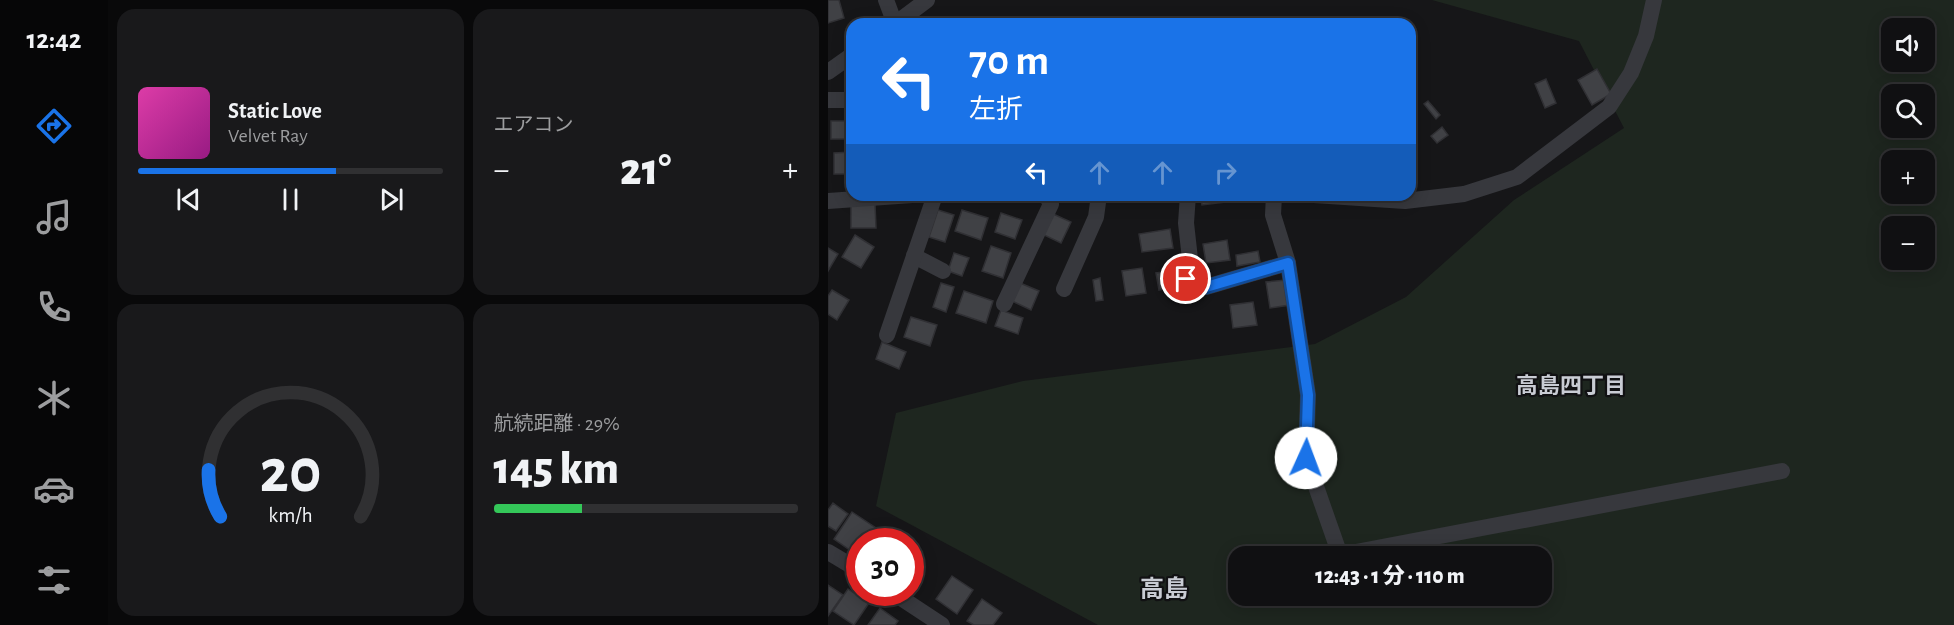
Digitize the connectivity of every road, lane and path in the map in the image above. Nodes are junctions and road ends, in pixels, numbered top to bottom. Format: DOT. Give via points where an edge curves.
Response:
graph roads {
  1 [pos="886,0"];
  2 [pos="927,0"];
  3 [pos="1654,0"];
  4 [pos="893,18"];
  5 [pos="903,18"];
  6 [pos="846,59"];
  7 [pos="828,72"];
  8 [pos="828,100"];
  9 [pos="846,100"];
  10 [pos="846,200"];
  11 [pos="1416,200"];
  12 [pos="828,201"];
  13 [pos="933,201"];
  14 [pos="1049,201"];
  15 [pos="1098,201"];
  16 [pos="1188,201"];
  17 [pos="1274,201"];
  18 [pos="914,256"];
  19 [pos="1288,263"];
  20 [pos="943,271"];
  21 [pos="1064,289"];
  22 [pos="1004,304"];
  23 [pos="887,335"];
  24 [pos="1782,471"];
  25 [pos="828,552"];
  26 [pos="846,563"];
  27 [pos="913,606"];
  28 [pos="942,625"];
  1 -- 4 [label="street"];
  2 -- 5 [label="street"];
  3 -- 11 [label="street" via="1646,36 1631,73 1609,107 1517,177 1464,194"];
  6 -- 7 [label="street"];
  8 -- 9 [label="street"];
  10 -- 12 [label="street"];
  13 -- 18 [label="street"];
  14 -- 22 [label="street"];
  15 -- 21 [label="street" via="1096,217"];
  16 -- 19 [label="street" via="1190,259 1186,279 1206,287"];
  17 -- 19 [label="street" via="1273,214"];
  18 -- 20 [label="street"];
  18 -- 23 [label="street"];
  19 -- 24 [label="street" via="1308,395 1306,458 1340,555"];
  25 -- 26 [label="street"];
  27 -- 28 [label="street"];
}
